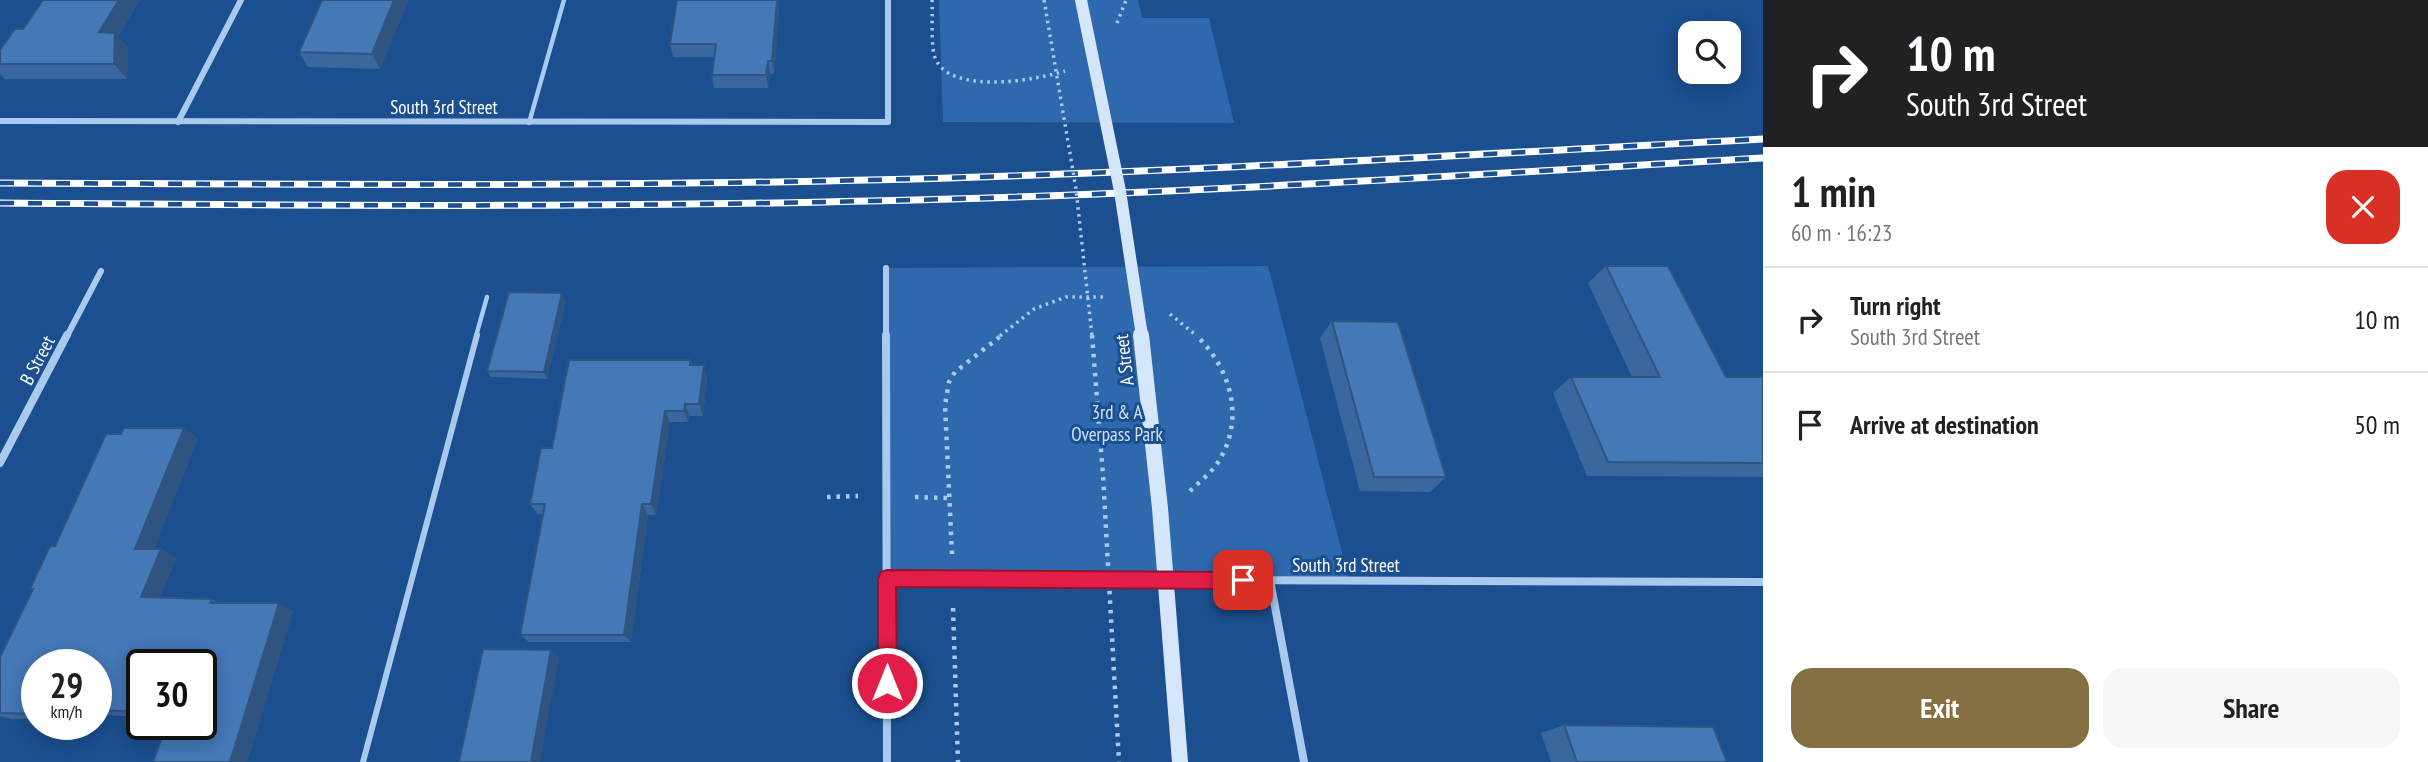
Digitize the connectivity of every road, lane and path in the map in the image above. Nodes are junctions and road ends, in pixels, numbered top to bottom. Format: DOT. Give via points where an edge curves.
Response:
graph roads {
  1 [pos="241,0"];
  2 [pos="564,0"];
  3 [pos="888,0"];
  4 [pos="932,0"];
  5 [pos="1044,0"];
  6 [pos="1081,0"];
  7 [pos="1126,0"];
  8 [pos="1114,30"];
  9 [pos="1071,67"];
  10 [pos="0,121"];
  11 [pos="178,122"];
  12 [pos="529,123"];
  13 [pos="886,268"];
  14 [pos="101,271"];
  15 [pos="487,297"];
  16 [pos="1115,298"];
  17 [pos="1159,309"];
  18 [pos="0,463"];
  19 [pos="1186,495"];
  20 [pos="887,579"];
  21 [pos="952,579"];
  22 [pos="1270,580"];
  23 [pos="1763,582"];
  24 [pos="363,762"];
  25 [pos="887,762"];
  26 [pos="958,762"];
  27 [pos="1119,762"];
  28 [pos="1180,762"];
  29 [pos="1304,762"];
  1 -- 11 [label="street"];
  2 -- 12 [label="lane"];
  3 -- 12 [label="street, South 3rd Street" via="888,122"];
  4 -- 9 [label="path" via="935,59 949,74 977,81 1012,80 1048,76"];
  5 -- 27 [label="path, bridge" via="1090,318"];
  6 -- 28 [label="main road, A Street, bridge" via="1132,268 1157,471"];
  7 -- 8 [label="path"];
  10 -- 11 [label="street, South 3rd Street"];
  11 -- 12 [label="street, South 3rd Street"];
  13 -- 20 [label="street"];
  14 -- 18 [label="street, B Street"];
  15 -- 24 [label="lane"];
  16 -- 21 [label="path" via="1085,296 1048,302 964,363 949,382 945,405"];
  17 -- 19 [label="path" via="1201,338 1224,372 1234,405 1227,447 1208,475"];
  20 -- 21 [label="street, South 3rd Street"];
  20 -- 25 [label="street"];
  21 -- 22 [label="street, South 3rd Street"];
  21 -- 26 [label="path"];
  22 -- 23 [label="street, South 3rd Street"];
  22 -- 29 [label="street"];
}
